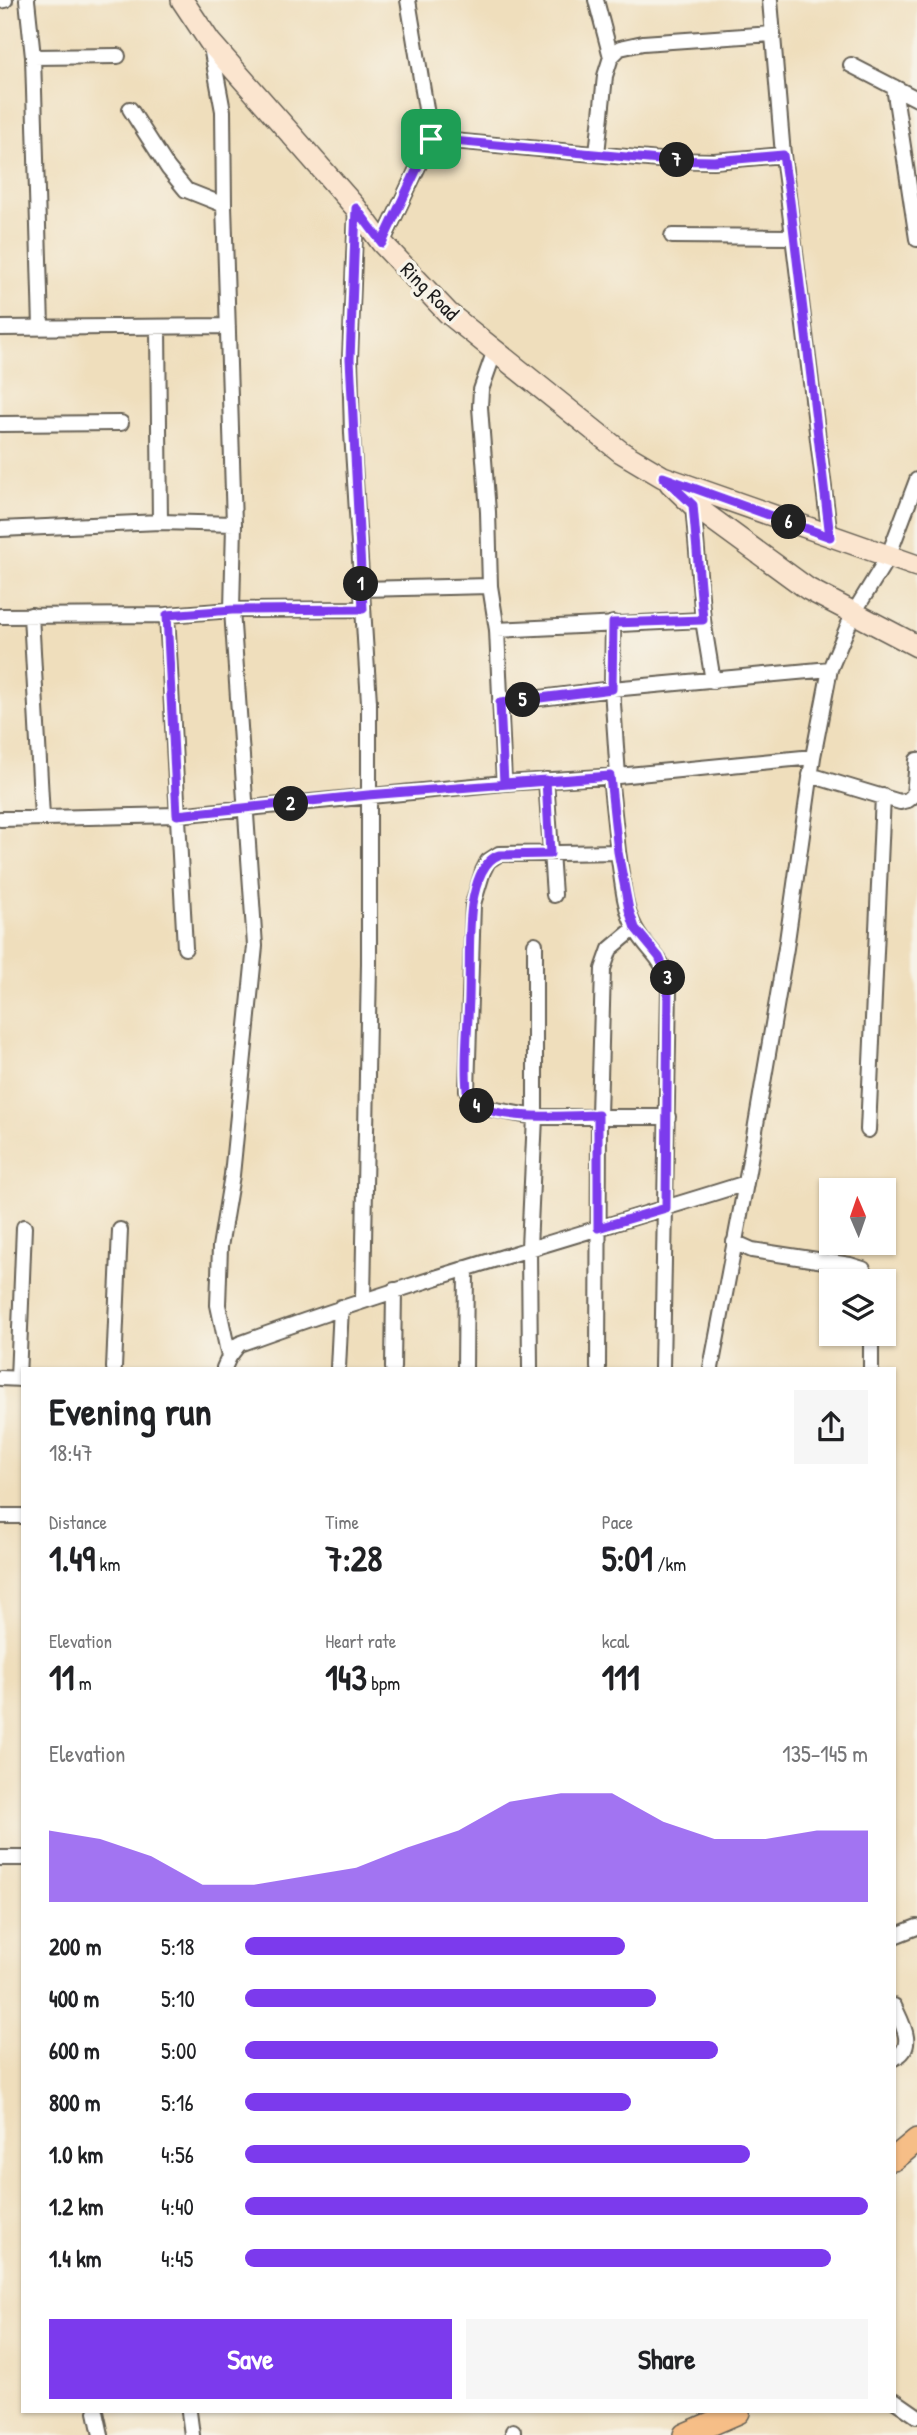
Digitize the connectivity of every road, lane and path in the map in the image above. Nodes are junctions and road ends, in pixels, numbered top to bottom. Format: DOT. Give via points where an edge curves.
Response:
graph roads {
  1 [pos="5,0"];
  2 [pos="27,0"];
  3 [pos="182,0"];
  4 [pos="408,0"];
  5 [pos="596,0"];
  6 [pos="769,0"];
  7 [pos="0,1"];
  8 [pos="773,34"];
  9 [pos="210,42"];
  10 [pos="118,56"];
  11 [pos="33,57"];
  12 [pos="611,57"];
  13 [pos="851,65"];
  14 [pos="894,87"];
  15 [pos="917,99"];
  16 [pos="130,109"];
  17 [pos="431,139"];
  18 [pos="597,154"];
  19 [pos="783,155"];
  20 [pos="223,205"];
  21 [pos="356,208"];
  22 [pos="672,236"];
  23 [pos="793,237"];
  24 [pos="917,239"];
  25 [pos="382,243"];
  26 [pos="228,326"];
  27 [pos="41,327"];
  28 [pos="0,328"];
  29 [pos="158,328"];
  30 [pos="495,350"];
  31 [pos="121,423"];
  32 [pos="0,424"];
  33 [pos="663,477"];
  34 [pos="917,480"];
  35 [pos="693,505"];
  36 [pos="160,522"];
  37 [pos="234,524"];
  38 [pos="0,529"];
  39 [pos="830,537"];
  40 [pos="888,557"];
  41 [pos="917,566"];
  42 [pos="490,586"];
  43 [pos="361,589"];
  44 [pos="363,609"];
  45 [pos="232,610"];
  46 [pos="853,614"];
  47 [pos="31,615"];
  48 [pos="167,615"];
  49 [pos="0,616"];
  50 [pos="703,620"];
  51 [pos="613,623"];
  52 [pos="497,630"];
  53 [pos="917,646"];
  54 [pos="830,669"];
  55 [pos="713,681"];
  56 [pos="612,689"];
  57 [pos="500,703"];
  58 [pos="813,757"];
  59 [pos="917,760"];
  60 [pos="810,775"];
  61 [pos="614,776"];
  62 [pos="546,780"];
  63 [pos="504,783"];
  64 [pos="368,795"];
  65 [pos="883,796"];
  66 [pos="247,809"];
  67 [pos="177,815"];
  68 [pos="42,817"];
  69 [pos="0,819"];
  70 [pos="618,852"];
  71 [pos="550,854"];
  72 [pos="554,895"];
  73 [pos="635,928"];
  74 [pos="535,944"];
  75 [pos="185,948"];
  76 [pos="598,1115"];
  77 [pos="536,1116"];
  78 [pos="668,1117"];
  79 [pos="868,1130"];
  80 [pos="746,1183"];
  81 [pos="666,1208"];
  82 [pos="24,1227"];
  83 [pos="598,1228"];
  84 [pos="120,1230"];
  85 [pos="734,1242"];
  86 [pos="528,1247"];
  87 [pos="466,1268"];
  88 [pos="863,1269"];
  89 [pos="394,1290"];
  90 [pos="363,1299"];
  91 [pos="341,1307"];
  92 [pos="871,1346"];
  93 [pos="227,1363"];
  94 [pos="114,1367"];
  95 [pos="338,1367"];
  96 [pos="393,1367"];
  97 [pos="465,1367"];
  98 [pos="530,1367"];
  99 [pos="598,1367"];
  100 [pos="662,1367"];
  101 [pos="711,1367"];
  102 [pos="871,1367"];
  103 [pos="0,1378"];
  104 [pos="20,1379"];
  105 [pos="0,1516"];
  106 [pos="21,1516"];
  107 [pos="0,1858"];
  108 [pos="21,1858"];
  109 [pos="917,1927"];
  110 [pos="896,1935"];
  111 [pos="896,2008"];
  112 [pos="910,2021"];
  113 [pos="896,2057"];
  114 [pos="917,2140"];
  115 [pos="896,2157"];
  116 [pos="896,2401"];
  117 [pos="96,2413"];
  118 [pos="189,2413"];
  119 [pos="735,2413"];
  120 [pos="917,2416"];
  121 [pos="101,2435"];
  122 [pos="192,2435"];
  123 [pos="685,2435"];
  1 -- 7 [label="street"];
  2 -- 11 [label="street"];
  3 -- 9 [label="main road, Ring Road"];
  4 -- 17 [label="street"];
  5 -- 12 [label="street"];
  6 -- 8 [label="street"];
  8 -- 12 [label="street" via="643,43 620,48"];
  8 -- 19 [label="street"];
  9 -- 20 [label="street" via="221,93"];
  9 -- 21 [label="main road, Ring Road"];
  10 -- 11 [label="street"];
  11 -- 27 [label="street"];
  12 -- 18 [label="street"];
  13 -- 14 [label="street"];
  14 -- 15 [label="street"];
  14 -- 24 [label="street"];
  16 -- 20 [label="street" via="186,190"];
  17 -- 18 [label="street"];
  17 -- 25 [label="street"];
  18 -- 19 [label="street" via="714,161"];
  19 -- 23 [label="street"];
  20 -- 26 [label="street"];
  21 -- 25 [label="main road, Ring Road"];
  21 -- 43 [label="street" via="350,359"];
  22 -- 23 [label="street"];
  23 -- 39 [label="street"];
  25 -- 30 [label="main road, Ring Road" via="448,313"];
  26 -- 29 [label="street"];
  26 -- 37 [label="street"];
  27 -- 28 [label="street"];
  27 -- 29 [label="street"];
  29 -- 36 [label="street"];
  30 -- 33 [label="main road, Ring Road" via="621,452"];
  30 -- 42 [label="street" via="480,407"];
  31 -- 32 [label="street"];
  33 -- 35 [label="main road, Ring Road"];
  33 -- 39 [label="main road, Ring Road"];
  34 -- 40 [label="street"];
  35 -- 46 [label="main road, Ring Road" via="808,589"];
  35 -- 50 [label="street"];
  36 -- 37 [label="street"];
  36 -- 38 [label="street"];
  37 -- 45 [label="street"];
  39 -- 40 [label="main road, Ring Road"];
  40 -- 41 [label="main road, Ring Road"];
  40 -- 46 [label="street"];
  42 -- 43 [label="street"];
  42 -- 52 [label="street"];
  43 -- 44 [label="street"];
  44 -- 45 [label="street"];
  44 -- 64 [label="street"];
  45 -- 48 [label="street"];
  45 -- 66 [label="street"];
  46 -- 53 [label="main road, Ring Road"];
  46 -- 54 [label="street"];
  47 -- 48 [label="street"];
  47 -- 49 [label="street"];
  47 -- 68 [label="street"];
  48 -- 67 [label="street"];
  50 -- 51 [label="street"];
  50 -- 55 [label="street"];
  51 -- 52 [label="street"];
  51 -- 56 [label="street"];
  52 -- 57 [label="street"];
  54 -- 55 [label="street"];
  54 -- 58 [label="street"];
  55 -- 56 [label="street"];
  56 -- 57 [label="street"];
  56 -- 61 [label="street"];
  57 -- 63 [label="street"];
  58 -- 60 [label="street"];
  58 -- 61 [label="street"];
  59 -- 65 [label="street" via="914,795 900,802"];
  60 -- 65 [label="street"];
  60 -- 80 [label="street"];
  61 -- 62 [label="street"];
  61 -- 70 [label="street"];
  62 -- 63 [label="street"];
  62 -- 71 [label="street"];
  63 -- 64 [label="street"];
  64 -- 66 [label="street"];
  64 -- 90 [label="street"];
  65 -- 79 [label="street"];
  66 -- 67 [label="street"];
  66 -- 93 [label="street" via="255,946 232,1175 220,1247 218,1305"];
  67 -- 68 [label="street"];
  67 -- 75 [label="street"];
  68 -- 69 [label="street"];
  70 -- 71 [label="street"];
  70 -- 73 [label="street"];
  71 -- 72 [label="street"];
  71 -- 77 [label="street" via="493,857 472,904 466,1080 470,1097 488,1110"];
  73 -- 76 [label="street" via="610,949 603,969"];
  73 -- 78 [label="street" via="659,957 668,977"];
  74 -- 77 [label="street"];
  76 -- 77 [label="street"];
  76 -- 78 [label="street"];
  76 -- 83 [label="street"];
  77 -- 86 [label="street"];
  78 -- 81 [label="street"];
  80 -- 81 [label="street"];
  80 -- 85 [label="street"];
  81 -- 83 [label="street"];
  81 -- 100 [label="street"];
  82 -- 104 [label="street"];
  83 -- 86 [label="street"];
  83 -- 99 [label="street"];
  84 -- 94 [label="street"];
  85 -- 88 [label="street" via="752,1250"];
  85 -- 101 [label="street"];
  86 -- 87 [label="street"];
  86 -- 98 [label="street"];
  87 -- 89 [label="street"];
  87 -- 97 [label="street"];
  89 -- 90 [label="street"];
  89 -- 96 [label="street"];
  90 -- 91 [label="street"];
  91 -- 93 [label="street" via="239,1344"];
  91 -- 95 [label="street"];
  92 -- 102 [label="street"];
  103 -- 104 [label="street"];
  105 -- 106 [label="street"];
  107 -- 108 [label="street"];
  109 -- 110 [label="street"];
  111 -- 112 [label="street"];
  112 -- 113 [label="street" via="907,2046"];
  114 -- 115 [label="main road"];
  116 -- 120 [label="street"];
  117 -- 121 [label="street"];
  118 -- 122 [label="street"];
  119 -- 123 [label="main road"];
}
